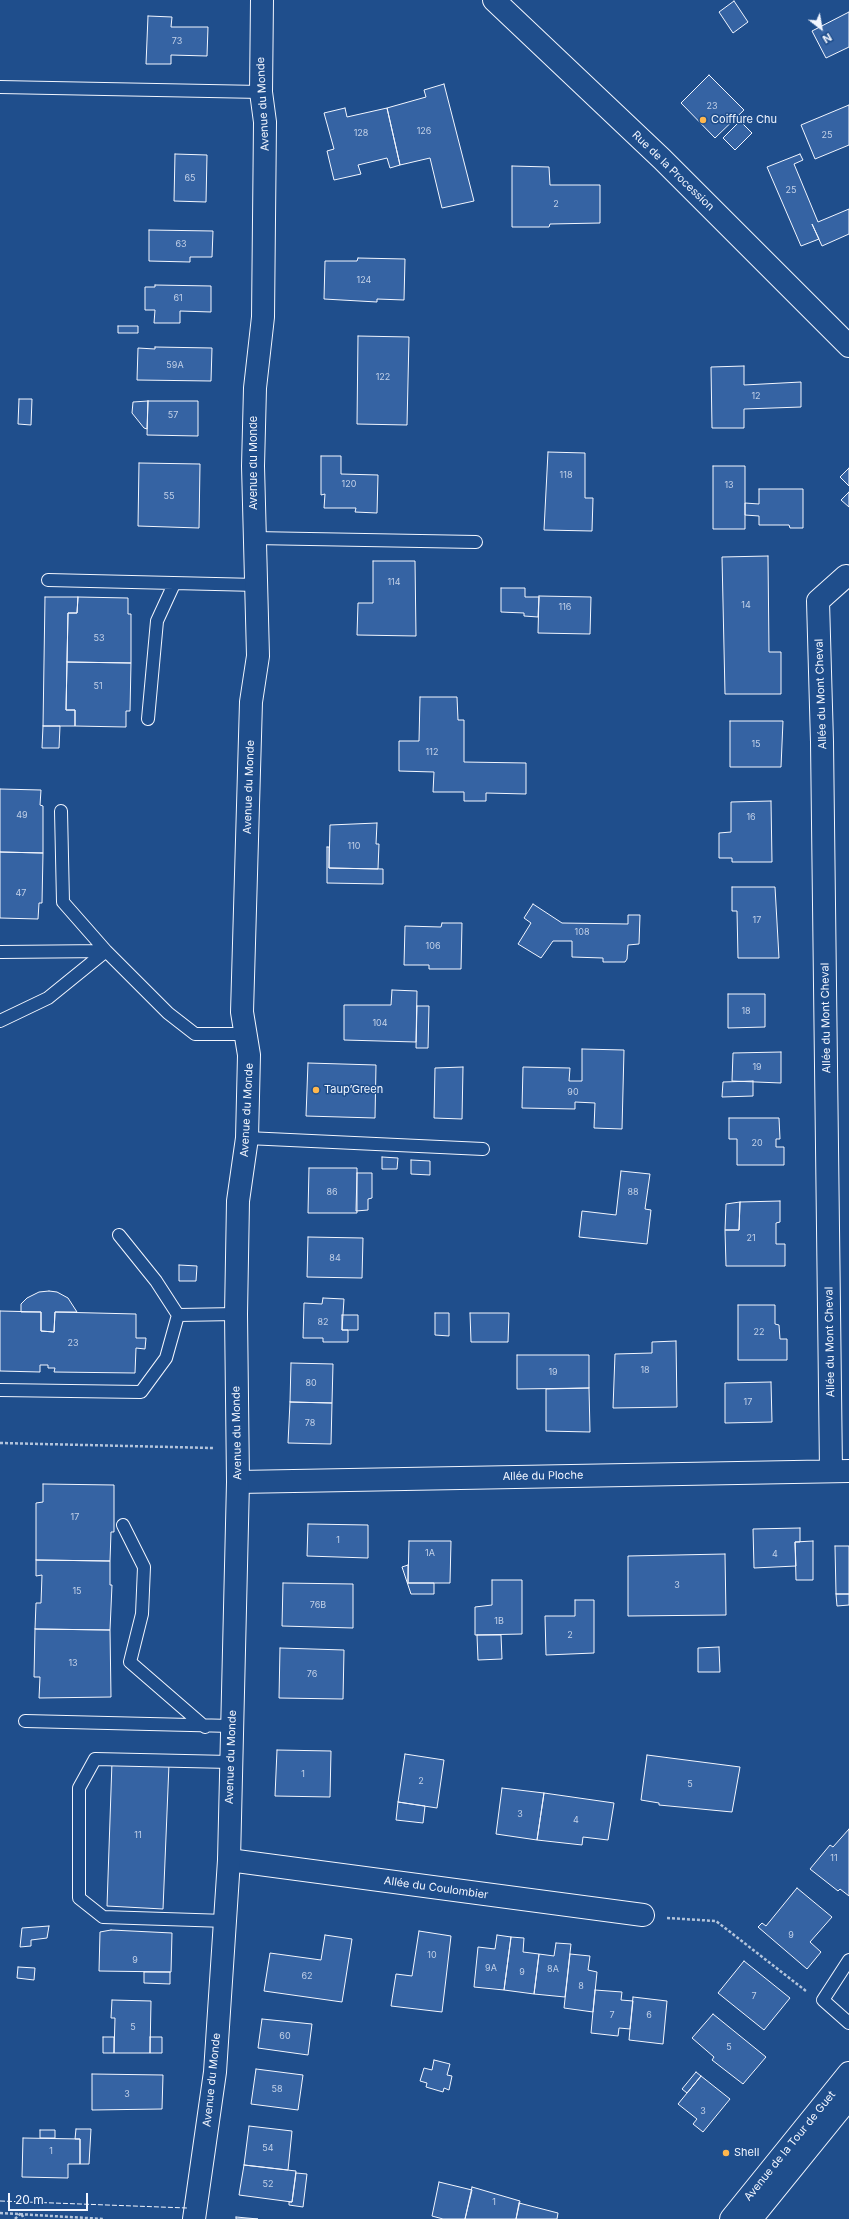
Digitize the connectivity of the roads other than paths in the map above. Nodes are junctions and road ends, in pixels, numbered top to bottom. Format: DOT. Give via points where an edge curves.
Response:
graph roads {
  1 [pos="262,0"];
  2 [pos="494,0"];
  3 [pos="0,87"];
  4 [pos="261,92"];
  5 [pos="849,346"];
  6 [pos="254,538"];
  7 [pos="476,542"];
  8 [pos="846,576"];
  9 [pos="48,580"];
  10 [pos="174,584"];
  11 [pos="257,585"];
  12 [pos="148,719"];
  13 [pos="61,811"];
  14 [pos="106,951"];
  15 [pos="0,952"];
  16 [pos="0,1021"];
  17 [pos="246,1034"];
  18 [pos="247,1138"];
  19 [pos="483,1149"];
  20 [pos="119,1235"];
  21 [pos="236,1314"];
  22 [pos="178,1315"];
  23 [pos="0,1390"];
  24 [pos="840,1471"];
  25 [pos="238,1482"];
  26 [pos="123,1525"];
  27 [pos="25,1721"];
  28 [pos="205,1726"];
  29 [pos="232,1726"];
  30 [pos="230,1762"];
  31 [pos="229,1860"];
  32 [pos="643,1916"];
  33 [pos="226,1921"];
  34 [pos="849,1960"];
  35 [pos="849,2023"];
  36 [pos="849,2073"];
  37 [pos="849,2098"];
  38 [pos="194,2219"];
  39 [pos="731,2219"];
  40 [pos="751,2219"];
  1 -- 4 [label="street, Avenue du Monde"];
  2 -- 5 [label="street, Rue de la Procession" via="662,160"];
  3 -- 4 [label="lane"];
  4 -- 6 [label="street, Avenue du Monde" via="265,122 263,317 255,388"];
  6 -- 7 [label="lane"];
  6 -- 11 [label="street, Avenue du Monde"];
  8 -- 24 [label="street, Allée du Mont Cheval" via="818,601"];
  9 -- 10 [label="lane"];
  10 -- 11 [label="lane"];
  10 -- 12 [label="lane" via="157,620"];
  11 -- 17 [label="street, Avenue du Monde" via="258,656 251,702 242,1012"];
  13 -- 14 [label="lane" via="63,902"];
  14 -- 15 [label="lane"];
  14 -- 16 [label="lane" via="48,998"];
  14 -- 17 [label="lane" via="168,1013 195,1034"];
  17 -- 18 [label="street, Avenue du Monde" via="249,1055"];
  18 -- 19 [label="lane"];
  18 -- 21 [label="street, Avenue du Monde" via="238,1201"];
  20 -- 22 [label="lane" via="156,1281"];
  21 -- 22 [label="lane"];
  21 -- 25 [label="street, Avenue du Monde"];
  22 -- 23 [label="lane" via="166,1358 141,1392"];
  24 -- 25 [label="street, Allée du Ploche"];
  25 -- 29 [label="street, Avenue du Monde"];
  26 -- 28 [label="lane" via="144,1567 142,1614 130,1662"];
  27 -- 28 [label="lane"];
  28 -- 29 [label="lane"];
  29 -- 30 [label="street, Avenue du Monde"];
  30 -- 31 [label="street, Avenue du Monde"];
  30 -- 33 [label="lane" via="95,1759 80,1788 80,1898 103,1917"];
  31 -- 32 [label="street, Allée du Coulombier"];
  31 -- 33 [label="street, Avenue du Monde"];
  33 -- 38 [label="street, Avenue du Monde" via="214,2072"];
  34 -- 35 [label="lane" via="824,2000"];
  36 -- 39 [label="street, Avenue de la Tour de Guet"];
  37 -- 40 [label="street, Avenue de la Tour de Guet"];
}
